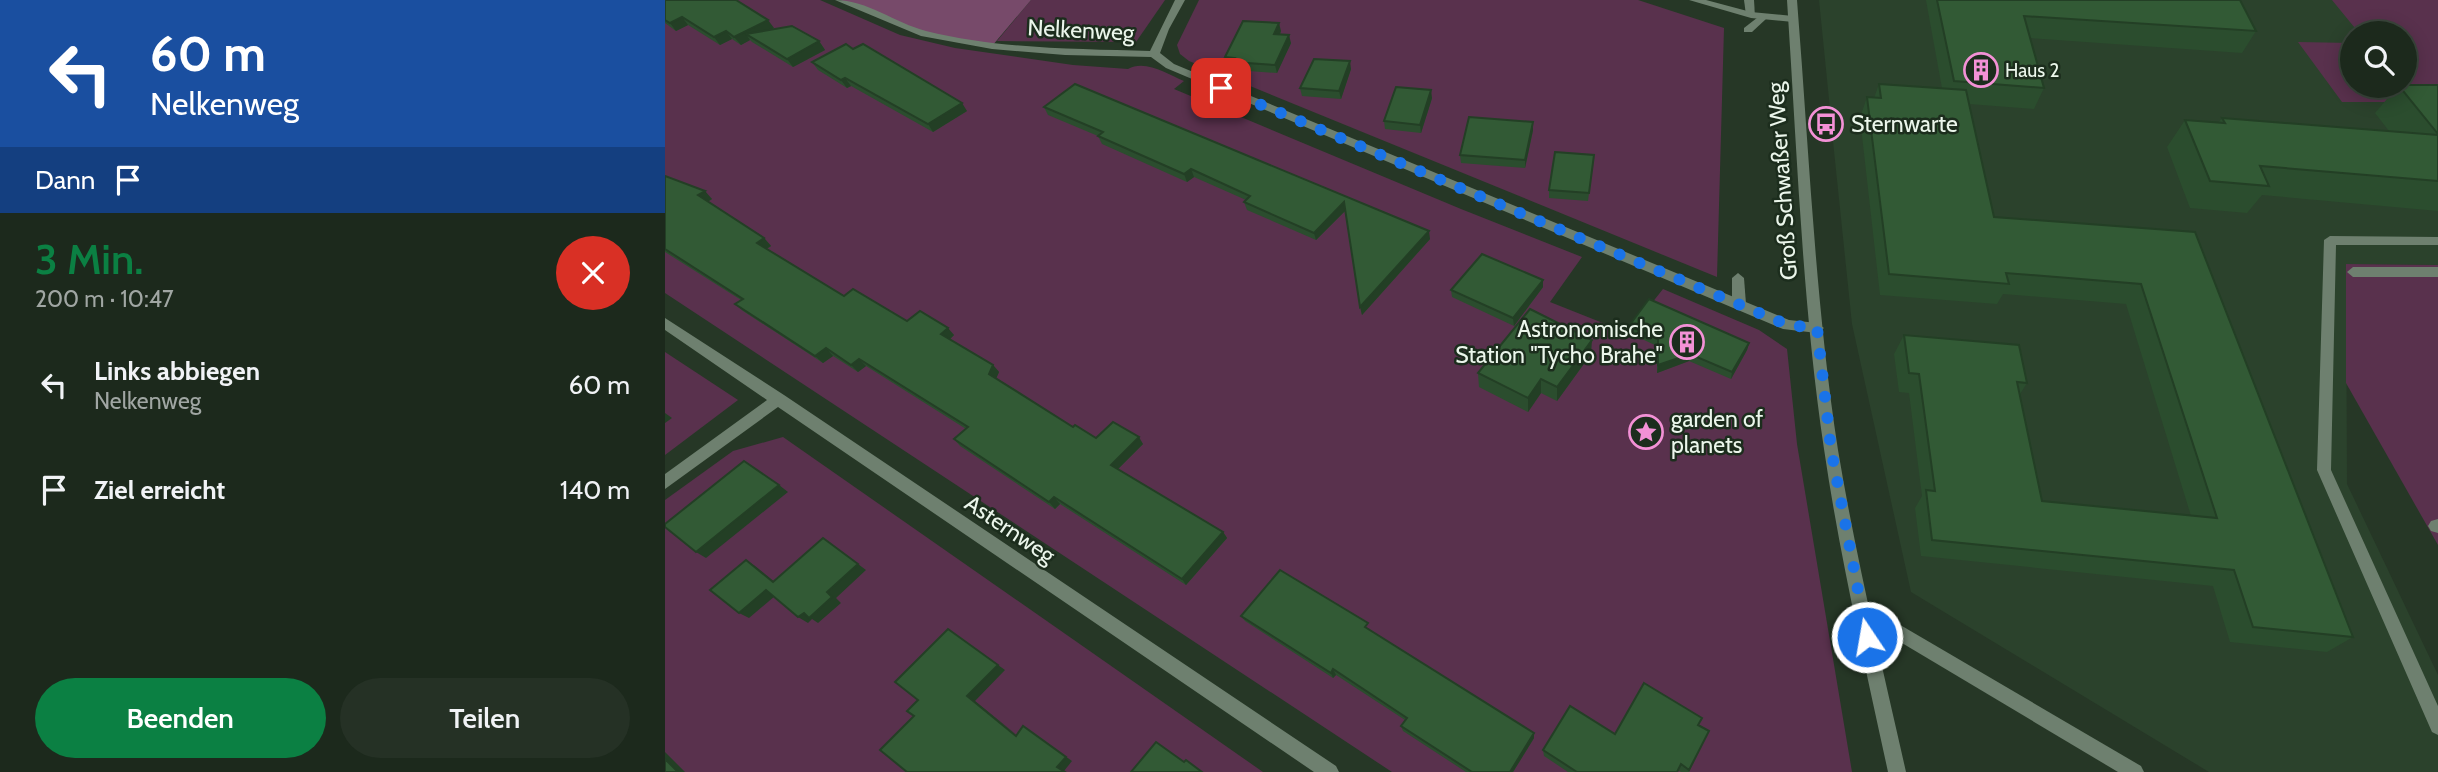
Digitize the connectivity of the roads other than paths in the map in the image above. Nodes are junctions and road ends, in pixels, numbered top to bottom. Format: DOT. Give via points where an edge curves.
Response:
graph roads {
  1 [pos="840,0"];
  2 [pos="1180,0"];
  3 [pos="1694,0"];
  4 [pos="1749,0"];
  5 [pos="1792,0"];
  6 [pos="1757,16"];
  7 [pos="1794,19"];
  8 [pos="1748,30"];
  9 [pos="1154,54"];
  10 [pos="2438,241"];
  11 [pos="2353,272"];
  12 [pos="2438,272"];
  13 [pos="1738,278"];
  14 [pos="1739,304"];
  15 [pos="665,323"];
  16 [pos="1817,328"];
  17 [pos="779,399"];
  18 [pos="665,482"];
  19 [pos="1861,610"];
  20 [pos="2438,726"];
  21 [pos="1320,769"];
  22 [pos="1896,772"];
  23 [pos="2135,772"];
  1 -- 9 [label="street, Nelkenweg" via="921,33 992,46"];
  2 -- 9 [label="street"];
  3 -- 6 [label="street"];
  4 -- 6 [label="street"];
  5 -- 7 [label="street, Groß Schwaßer Weg"];
  6 -- 7 [label="street"];
  6 -- 8 [label="street"];
  7 -- 16 [label="street, Groß Schwaßer Weg"];
  9 -- 14 [label="street, Nelkenweg" via="1170,66"];
  10 -- 20 [label="street" via="2330,240 2324,470"];
  11 -- 12 [label="street"];
  13 -- 14 [label="street"];
  14 -- 16 [label="street, Nelkenweg" via="1788,325"];
  15 -- 17 [label="street, Asternweg"];
  16 -- 19 [label="street, Groß Schwaßer Weg" via="1831,449"];
  17 -- 18 [label="street"];
  17 -- 21 [label="street, Asternweg"];
  19 -- 22 [label="street, Groß Schwaßer Weg"];
  19 -- 23 [label="street"];
}
